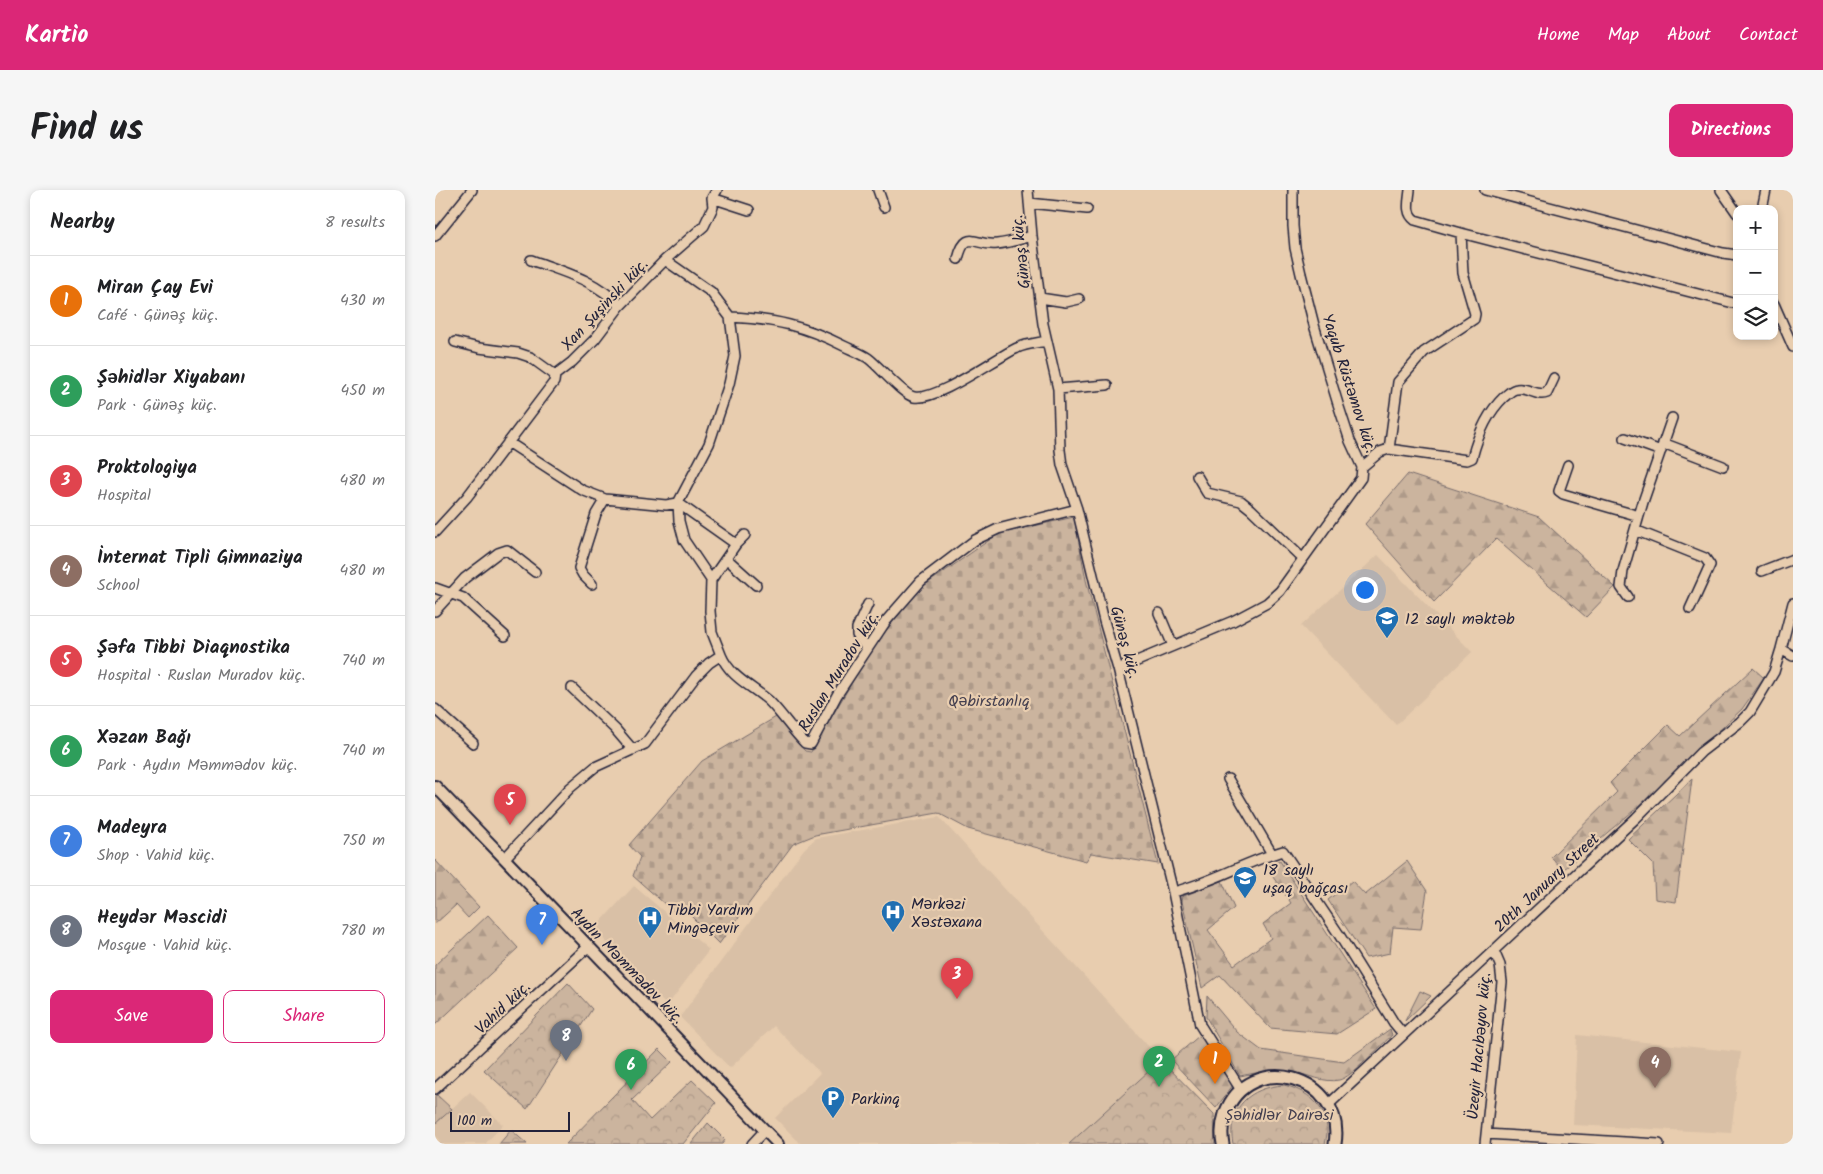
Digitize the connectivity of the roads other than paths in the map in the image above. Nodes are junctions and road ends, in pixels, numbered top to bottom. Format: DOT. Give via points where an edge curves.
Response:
graph roads {
  1 [pos="473,190"];
  2 [pos="878,190"];
  3 [pos="1029,190"];
  4 [pos="1293,190"];
  5 [pos="1410,190"];
  6 [pos="1485,190"];
  7 [pos="1721,190"];
  8 [pos="1766,190"];
  9 [pos="715,194"];
  10 [pos="1029,203"];
  11 [pos="1763,205"];
  12 [pos="1733,206"];
  13 [pos="884,207"];
  14 [pos="1087,209"];
  15 [pos="749,210"];
  16 [pos="1461,233"];
  17 [pos="435,236"];
  18 [pos="1032,236"];
  19 [pos="1733,254"];
  20 [pos="531,260"];
  21 [pos="665,260"];
  22 [pos="958,260"];
  23 [pos="1040,298"];
  24 [pos="1079,299"];
  25 [pos="1733,303"];
  26 [pos="620,306"];
  27 [pos="1778,314"];
  28 [pos="730,317"];
  29 [pos="1047,341"];
  30 [pos="455,342"];
  31 [pos="1793,347"];
  32 [pos="555,375"];
  33 [pos="1554,378"];
  34 [pos="1107,385"];
  35 [pos="1058,389"];
  36 [pos="1672,418"];
  37 [pos="1625,438"];
  38 [pos="508,442"];
  39 [pos="1662,447"];
  40 [pos="1389,448"];
  41 [pos="1569,465"];
  42 [pos="1723,466"];
  43 [pos="1362,467"];
  44 [pos="1197,476"];
  45 [pos="605,500"];
  46 [pos="678,503"];
  47 [pos="1077,508"];
  48 [pos="1639,516"];
  49 [pos="1635,530"];
  50 [pos="435,532"];
  51 [pos="745,535"];
  52 [pos="736,544"];
  53 [pos="1793,558"];
  54 [pos="727,559"];
  55 [pos="1303,559"];
  56 [pos="1762,571"];
  57 [pos="535,572"];
  58 [pos="711,580"];
  59 [pos="592,584"];
  60 [pos="756,585"];
  61 [pos="435,588"];
  62 [pos="451,593"];
  63 [pos="1628,597"];
  64 [pos="1793,603"];
  65 [pos="868,604"];
  66 [pos="1690,609"];
  67 [pos="435,611"];
  68 [pos="1159,613"];
  69 [pos="505,636"];
  70 [pos="1173,646"];
  71 [pos="867,649"];
  72 [pos="1781,650"];
  73 [pos="721,655"];
  74 [pos="1793,656"];
  75 [pos="1118,669"];
  76 [pos="572,688"];
  77 [pos="435,709"];
  78 [pos="473,743"];
  79 [pos="633,750"];
  80 [pos="1228,778"];
  81 [pos="435,786"];
  82 [pos="1272,854"];
  83 [pos="505,858"];
  84 [pos="1173,892"];
  85 [pos="589,946"];
  86 [pos="1494,951"];
  87 [pos="1403,1034"];
  88 [pos="435,1089"];
  89 [pos="1241,1090"];
  90 [pos="1328,1105"];
  91 [pos="765,1130"];
  92 [pos="1485,1139"];
  93 [pos="752,1144"];
  94 [pos="778,1144"];
  95 [pos="1223,1144"];
  96 [pos="1335,1144"];
  97 [pos="1659,1144"];
  1 -- 17 [label="street"];
  2 -- 13 [label="street"];
  3 -- 10 [label="street, Günəş küç."];
  4 -- 43 [label="street, Yaqub Rüstəmov küç." via="1295,248 1301,274 1341,413"];
  5 -- 16 [label="street" via="1410,216"];
  6 -- 19 [label="street"];
  7 -- 12 [label="street"];
  8 -- 11 [label="street"];
  9 -- 15 [label="street"];
  9 -- 21 [label="street, Xan Şuşinski küç." via="704,226"];
  10 -- 14 [label="street"];
  10 -- 18 [label="street, Günəş küç."];
  16 -- 25 [label="street"];
  16 -- 40 [label="street" via="1463,273 1474,319 1424,352 1398,382"];
  18 -- 22 [label="street" via="996,244 973,240 961,246"];
  18 -- 23 [label="street, Günəş küç."];
  20 -- 26 [label="street" via="582,278 608,293"];
  21 -- 26 [label="street, Xan Şuşinski küç."];
  21 -- 28 [label="street" via="711,292"];
  23 -- 24 [label="street" via="1066,302"];
  23 -- 29 [label="street, Günəş küç."];
  26 -- 32 [label="street, Xan Şuşinski küç." via="595,339"];
  27 -- 31 [label="street"];
  28 -- 29 [label="street" via="773,321 827,338 867,358 904,392 915,397 932,395 1019,348"];
  28 -- 46 [label="street" via="735,356 729,384 709,444"];
  29 -- 35 [label="street, Günəş küç."];
  30 -- 32 [label="street" via="518,353 530,357"];
  32 -- 38 [label="street, Xan Şuşinski küç." via="554,382"];
  33 -- 40 [label="street" via="1547,394 1518,388 1494,406 1472,458 1467,460"];
  34 -- 35 [label="street"];
  35 -- 47 [label="street, Günəş küç." via="1060,458"];
  36 -- 39 [label="street"];
  37 -- 39 [label="street"];
  38 -- 45 [label="street" via="582,490"];
  38 -- 50 [label="street, Xan Şuşinski küç." via="467,497"];
  39 -- 42 [label="street"];
  39 -- 48 [label="street"];
  40 -- 43 [label="street"];
  41 -- 48 [label="street" via="1559,491 1563,494"];
  43 -- 55 [label="street, Yaqub Rüstəmov küç." via="1361,478"];
  44 -- 55 [label="street" via="1207,493 1241,501"];
  45 -- 46 [label="street"];
  45 -- 59 [label="street" via="596,514 579,568"];
  46 -- 52 [label="street"];
  46 -- 58 [label="street" via="684,540"];
  47 -- 71 [label="street, Ruslan Muradov küç." via="998,529 975,540 911,591"];
  47 -- 75 [label="street, Günəş küç."];
  48 -- 49 [label="street"];
  49 -- 63 [label="street" via="1621,581"];
  49 -- 66 [label="street" via="1709,561"];
  51 -- 52 [label="street"];
  52 -- 54 [label="street"];
  53 -- 56 [label="street"];
  54 -- 58 [label="street"];
  54 -- 60 [label="street"];
  55 -- 70 [label="street, Yaqub Rüstəmov küç." via="1267,603"];
  57 -- 62 [label="street" via="507,550 465,578"];
  58 -- 73 [label="street" via="712,632"];
  61 -- 62 [label="street"];
  62 -- 67 [label="street"];
  62 -- 69 [label="street" via="468,602"];
  64 -- 72 [label="street, 20th January Street"];
  65 -- 71 [label="street" via="857,628 857,635"];
  68 -- 70 [label="street"];
  70 -- 75 [label="street, Yaqub Rüstəmov küç."];
  71 -- 73 [label="street, Ruslan Muradov küç." via="809,744 768,701 734,675"];
  72 -- 74 [label="street"];
  72 -- 86 [label="street, 20th January Street" via="1774,672 1741,722 1701,752 1636,818"];
  73 -- 79 [label="street" via="696,676 645,744"];
  75 -- 84 [label="street, Günəş küç."];
  76 -- 79 [label="street"];
  77 -- 78 [label="street"];
  79 -- 83 [label="street" via="595,767 570,788"];
  80 -- 82 [label="street"];
  81 -- 83 [label="street, Aydın Məmmədov küç."];
  82 -- 84 [label="street"];
  82 -- 87 [label="street" via="1283,851"];
  83 -- 85 [label="street, Aydın Məmmədov küç."];
  84 -- 89 [label="street, Günəş küç." via="1200,1025"];
  85 -- 88 [label="street, Vahid küç."];
  85 -- 91 [label="street, Aydın Məmmədov küç."];
  86 -- 87 [label="street, 20th January Street"];
  86 -- 92 [label="street, Üzeyir Hacıbəyov küç." via="1502,982"];
  87 -- 90 [label="street, 20th January Street"];
  89 -- 90 [label="main road" via="1257,1080 1282,1076 1304,1082"];
  89 -- 95 [label="main road" via="1229,1105 1222,1122"];
  90 -- 96 [label="main road" via="1335,1126"];
  91 -- 93 [label="street"];
  91 -- 94 [label="street, Aydın Məmmədov küç."];
  92 -- 97 [label="street"];
}
